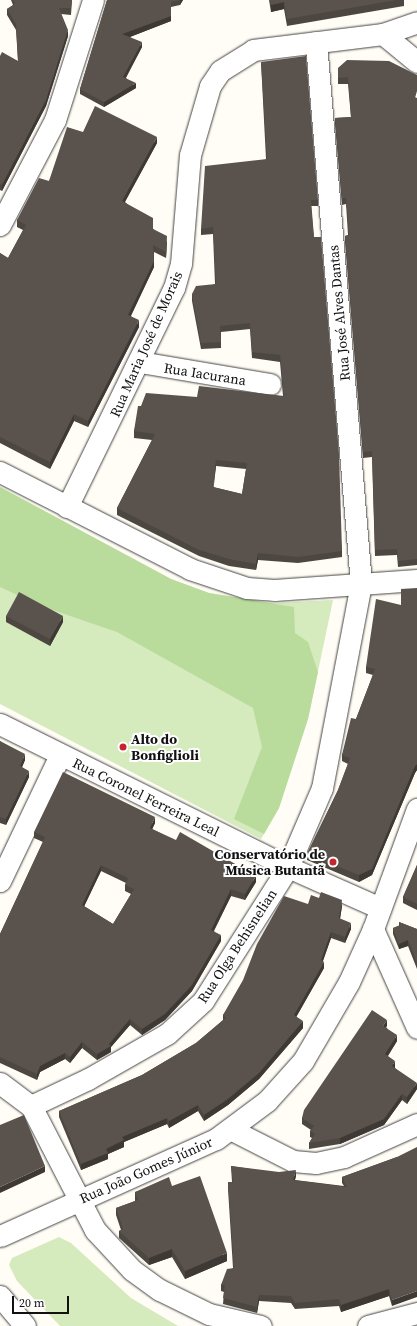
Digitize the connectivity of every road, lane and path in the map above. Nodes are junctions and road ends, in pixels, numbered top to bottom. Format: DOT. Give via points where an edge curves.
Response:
graph roads {
  1 [pos="93,0"];
  2 [pos="417,22"];
  3 [pos="383,34"];
  4 [pos="316,42"];
  5 [pos="417,62"];
  6 [pos="0,225"];
  7 [pos="140,362"];
  8 [pos="270,384"];
  9 [pos="0,472"];
  10 [pos="67,507"];
  11 [pos="417,580"];
  12 [pos="361,584"];
  13 [pos="0,724"];
  14 [pos="60,755"];
  15 [pos="417,809"];
  16 [pos="288,867"];
  17 [pos="0,881"];
  18 [pos="380,908"];
  19 [pos="373,929"];
  20 [pos="417,1028"];
  21 [pos="0,1083"];
  22 [pos="31,1106"];
  23 [pos="417,1124"];
  24 [pos="230,1129"];
  25 [pos="79,1201"];
  26 [pos="0,1236"];
  27 [pos="0,1296"];
  28 [pos="417,1314"];
  29 [pos="25,1326"];
  30 [pos="261,1326"];
  31 [pos="368,1326"];
  1 -- 6 [label="street" via="55,120"];
  2 -- 3 [label="street, Rua Maria José de Morais"];
  3 -- 4 [label="street, Rua Maria José de Morais"];
  3 -- 5 [label="street"];
  4 -- 7 [label="street, Rua Maria José de Morais" via="253,50 220,71 210,86 190,155 182,264"];
  4 -- 12 [label="street, Rua José Alves Dantas"];
  7 -- 8 [label="street, Rua Iacurana"];
  7 -- 10 [label="street, Rua Maria José de Morais"];
  9 -- 10 [label="street"];
  10 -- 12 [label="street" via="190,570 247,588 274,590"];
  11 -- 12 [label="street"];
  12 -- 16 [label="street, Rua Olga Behisnelian" via="322,788"];
  13 -- 14 [label="street, Rua Coronel Ferreira Leal"];
  14 -- 16 [label="street, Rua Coronel Ferreira Leal"];
  14 -- 17 [label="street"];
  15 -- 18 [label="street, Rua João Gomes Júnior"];
  16 -- 18 [label="street, Rua Coronel Ferreira Leal"];
  16 -- 22 [label="street, Rua Olga Behisnelian" via="218,980 191,1014 167,1034 115,1064"];
  18 -- 19 [label="street, Rua João Gomes Júnior"];
  19 -- 20 [label="street"];
  19 -- 24 [label="street, Rua João Gomes Júnior" via="349,982 303,1061 267,1101"];
  21 -- 22 [label="street"];
  22 -- 25 [label="street"];
  23 -- 24 [label="street" via="344,1157 316,1163 293,1161"];
  24 -- 25 [label="street, Rua João Gomes Júnior" via="141,1175"];
  25 -- 26 [label="street, Rua João Gomes Júnior"];
  25 -- 30 [label="street" via="115,1254 160,1290 209,1314"];
  27 -- 29 [label="street"];
  28 -- 31 [label="street"];
}
